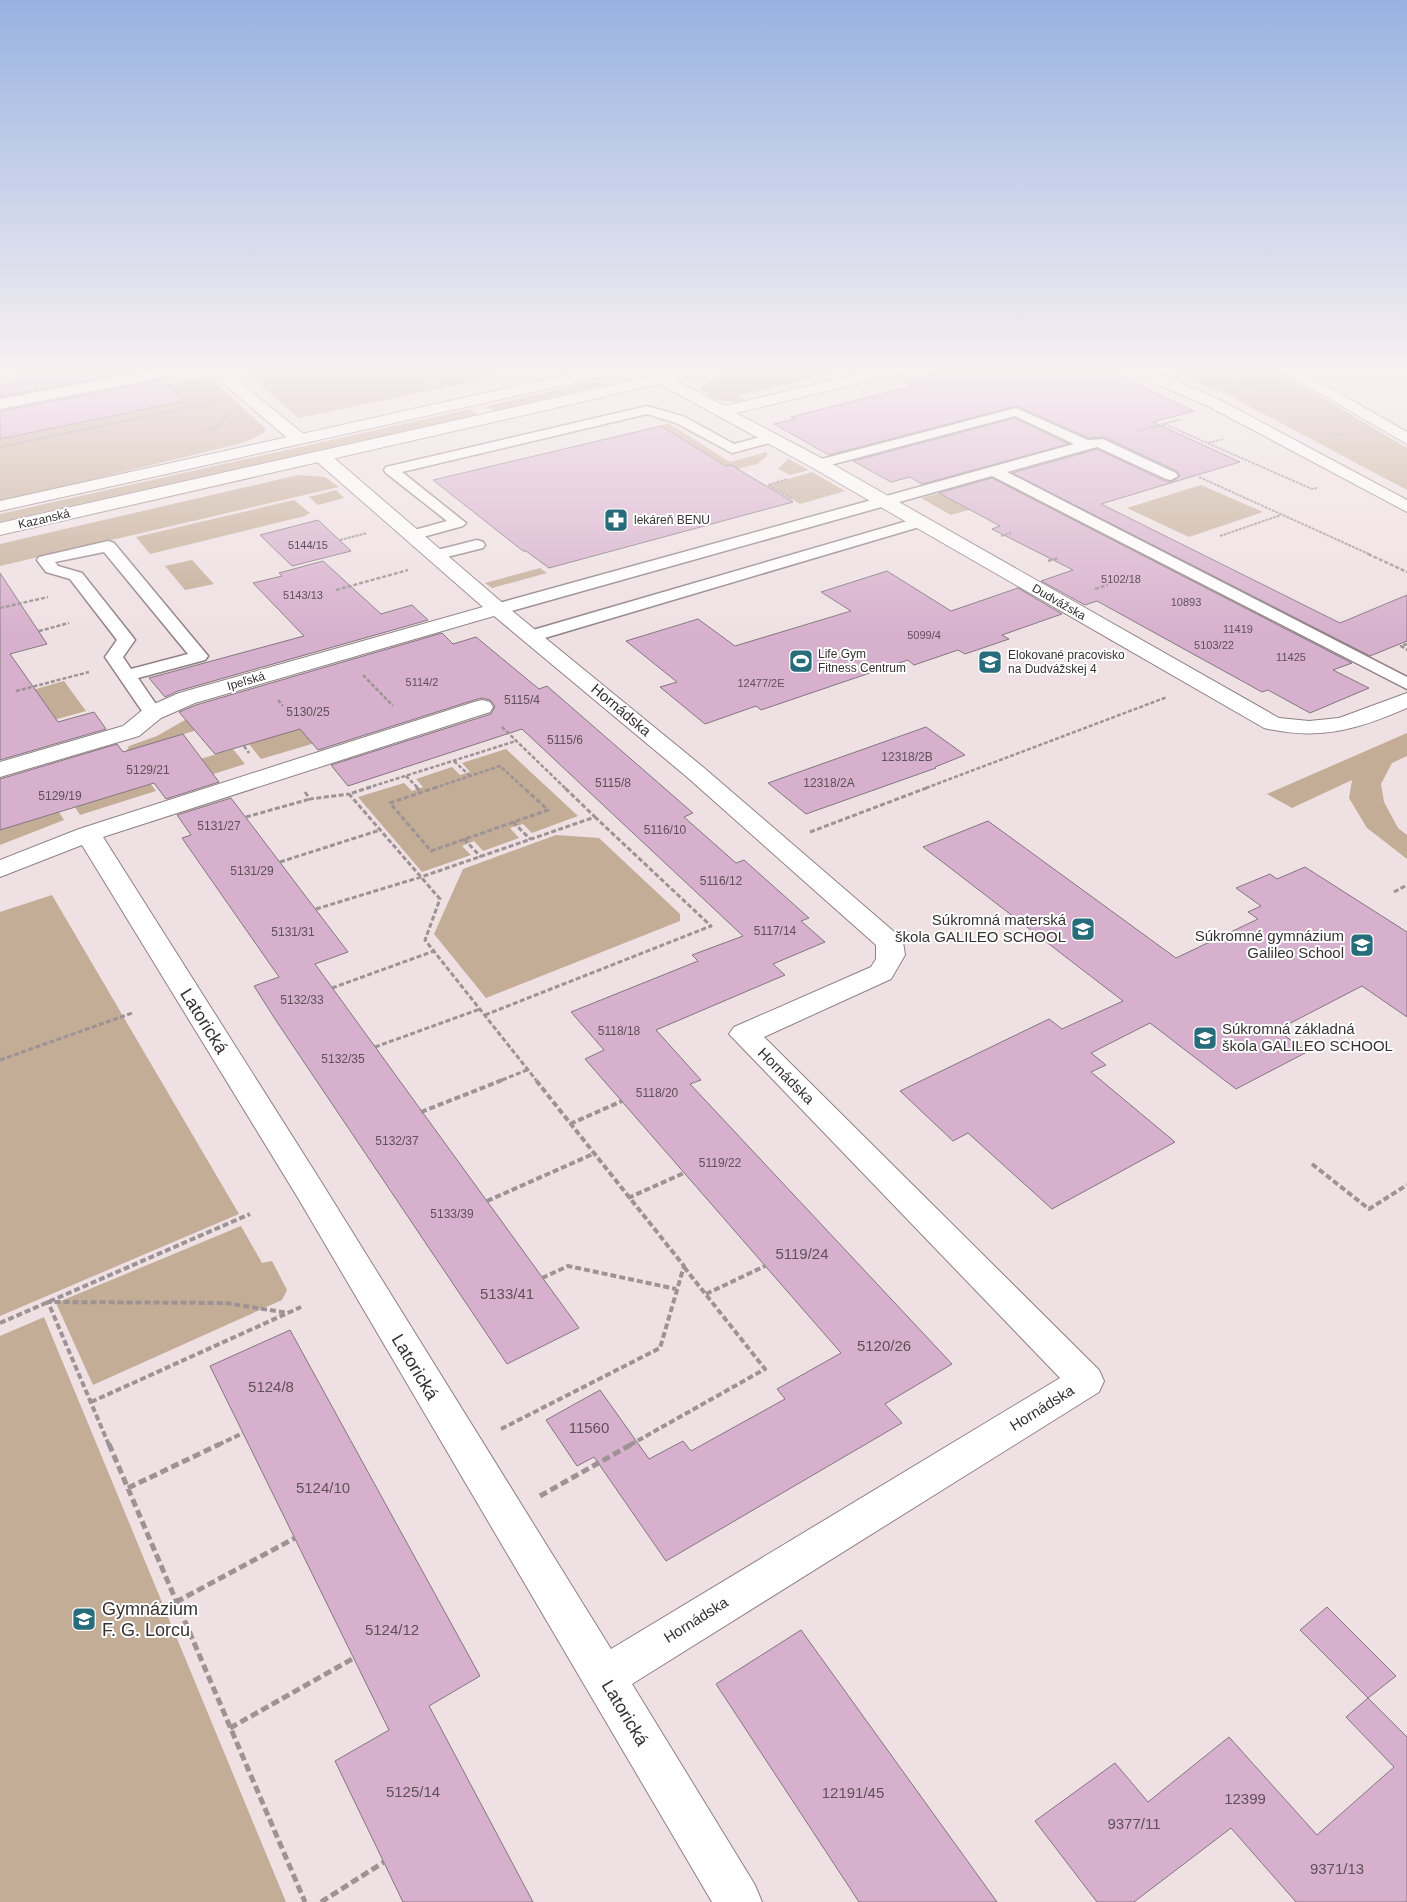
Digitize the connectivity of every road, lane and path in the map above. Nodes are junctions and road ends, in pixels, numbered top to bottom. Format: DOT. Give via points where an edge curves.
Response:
graph roads {
  1 [pos="215,458"];
  2 [pos="313,458"];
  3 [pos="323,458"];
  4 [pos="443,458"];
  5 [pos="808,458"];
  6 [pos="843,458"];
  7 [pos="1041,458"];
  8 [pos="1132,458"];
  9 [pos="1241,458"];
  10 [pos="1316,458"];
  11 [pos="819,464"];
  12 [pos="994,471"];
  13 [pos="1193,474"];
  14 [pos="1172,476"];
  15 [pos="796,477"];
  16 [pos="1321,487"];
  17 [pos="883,500"];
  18 [pos="800,504"];
  19 [pos="0,506"];
  20 [pos="1407,507"];
  21 [pos="1282,515"];
  22 [pos="921,522"];
  23 [pos="0,529"];
  24 [pos="368,533"];
  25 [pos="412,535"];
  26 [pos="1220,536"];
  27 [pos="340,540"];
  28 [pos="477,545"];
  29 [pos="435,555"];
  30 [pos="410,570"];
  31 [pos="1407,572"];
  32 [pos="336,590"];
  33 [pos="48,597"];
  34 [pos="0,608"];
  35 [pos="498,609"];
  36 [pos="69,623"];
  37 [pos="39,631"];
  38 [pos="532,636"];
  39 [pos="1407,644"];
  40 [pos="1407,650"];
  41 [pos="358,670"];
  42 [pos="93,672"];
  43 [pos="127,676"];
  44 [pos="1407,684"];
  45 [pos="16,692"];
  46 [pos="1172,695"];
  47 [pos="1407,700"];
  48 [pos="395,707"];
  49 [pos="153,713"];
  50 [pos="490,715"];
  51 [pos="516,741"];
  52 [pos="454,761"];
  53 [pos="0,770"];
  54 [pos="406,776"];
  55 [pos="470,776"];
  56 [pos="421,792"];
  57 [pos="310,799"];
  58 [pos="246,817"];
  59 [pos="595,817"];
  60 [pos="513,822"];
  61 [pos="380,830"];
  62 [pos="807,833"];
  63 [pos="88,834"];
  64 [pos="464,839"];
  65 [pos="530,839"];
  66 [pos="481,856"];
  67 [pos="280,862"];
  68 [pos="0,868"];
  69 [pos="421,877"];
  70 [pos="1407,886"];
  71 [pos="1394,892"];
  72 [pos="316,909"];
  73 [pos="434,951"];
  74 [pos="332,988"];
  75 [pos="480,1009"];
  76 [pos="132,1013"];
  77 [pos="485,1015"];
  78 [pos="375,1047"];
  79 [pos="0,1060"];
  80 [pos="527,1070"];
  81 [pos="622,1101"];
  82 [pos="422,1112"];
  83 [pos="570,1124"];
  84 [pos="593,1154"];
  85 [pos="1312,1164"];
  86 [pos="684,1173"];
  87 [pos="1407,1185"];
  88 [pos="628,1198"];
  89 [pos="487,1201"];
  90 [pos="250,1214"];
  91 [pos="684,1266"];
  92 [pos="765,1266"];
  93 [pos="542,1278"];
  94 [pos="676,1289"];
  95 [pos="706,1294"];
  96 [pos="48,1302"];
  97 [pos="301,1307"];
  98 [pos="288,1313"];
  99 [pos="0,1323"];
  100 [pos="91,1402"];
  101 [pos="501,1430"];
  102 [pos="243,1433"];
  103 [pos="128,1488"];
  104 [pos="540,1496"];
  105 [pos="295,1538"];
  106 [pos="176,1602"];
  107 [pos="354,1658"];
  108 [pos="604,1677"];
  109 [pos="230,1728"];
  110 [pos="384,1862"];
  111 [pos="305,1902"];
  112 [pos="321,1902"];
  113 [pos="738,1902"];
  1 -- 19 [label="street, Kazanská"];
  2 -- 23 [label="street, Kazanská"];
  3 -- 25 [label="street, Hornádska"];
  4 -- 25 [label="lane" via="391,470 458,524"];
  5 -- 11 [label="street, Dudvážska"];
  6 -- 11 [label="lane"];
  7 -- 12 [label="lane"];
  8 -- 14 [label="lane"];
  9 -- 16 [label="path" via="1312,489"];
  10 -- 20 [label="street"];
  11 -- 17 [label="street, Dudvážska"];
  12 -- 17 [label="lane"];
  12 -- 44 [label="lane"];
  13 -- 21 [label="path"];
  15 -- 18 [label="path" via="768,484"];
  17 -- 22 [label="street, Dudvážska"];
  17 -- 35 [label="lane"];
  21 -- 26 [label="path"];
  21 -- 31 [label="path"];
  22 -- 38 [label="lane"];
  22 -- 47 [label="street, Dudvážska" via="1272,723 1297,728 1341,726"];
  24 -- 27 [label="path"];
  25 -- 29 [label="street, Hornádska"];
  28 -- 29 [label="lane"];
  29 -- 35 [label="street, Hornádska"];
  30 -- 32 [label="path"];
  33 -- 34 [label="path"];
  35 -- 38 [label="street, Hornádska"];
  35 -- 49 [label="street, Ipeľská" via="187,698"];
  36 -- 37 [label="path"];
  38 -- 108 [label="street, Hornádska" via="696,772 889,942 893,953 890,963 881,973 744,1034 1086,1381"];
  39 -- 40 [label="path" via="1400,646"];
  41 -- 48 [label="path"];
  42 -- 45 [label="path"];
  43 -- 43 [label="lane" via="114,657 126,640 76,576 52,568 45,560 108,546 199,656"];
  43 -- 49 [label="lane"];
  46 -- 62 [label="path"];
  49 -- 53 [label="street, Ipeľská" via="131,731"];
  50 -- 51 [label="path"];
  50 -- 63 [label="street"];
  51 -- 52 [label="path"];
  51 -- 59 [label="path"];
  52 -- 54 [label="path"];
  52 -- 55 [label="path"];
  54 -- 56 [label="path"];
  54 -- 61 [label="path" via="349,794"];
  55 -- 56 [label="path"];
  55 -- 60 [label="path" via="500,766 548,810"];
  56 -- 64 [label="path" via="390,802 431,850"];
  57 -- 58 [label="path"];
  59 -- 65 [label="path"];
  59 -- 77 [label="path" via="711,926"];
  60 -- 64 [label="path"];
  60 -- 65 [label="path"];
  61 -- 67 [label="path"];
  61 -- 69 [label="path"];
  63 -- 68 [label="street"];
  63 -- 108 [label="street, Latorická" via="309,1189"];
  64 -- 66 [label="path"];
  65 -- 66 [label="path"];
  66 -- 69 [label="path"];
  69 -- 72 [label="path"];
  69 -- 73 [label="path" via="440,899 425,940"];
  70 -- 71 [label="path"];
  73 -- 74 [label="path"];
  73 -- 75 [label="path"];
  75 -- 77 [label="path"];
  75 -- 78 [label="path"];
  76 -- 79 [label="path"];
  77 -- 80 [label="path"];
  80 -- 82 [label="path"];
  80 -- 83 [label="path"];
  81 -- 83 [label="path"];
  83 -- 84 [label="path"];
  84 -- 88 [label="path"];
  84 -- 89 [label="path"];
  85 -- 87 [label="path" via="1369,1209"];
  86 -- 88 [label="path"];
  88 -- 91 [label="path"];
  90 -- 96 [label="path"];
  91 -- 94 [label="path"];
  91 -- 95 [label="path"];
  92 -- 95 [label="path"];
  93 -- 94 [label="path" via="568,1266"];
  94 -- 101 [label="path" via="660,1348"];
  95 -- 104 [label="path" via="765,1370"];
  96 -- 98 [label="path" via="226,1303"];
  96 -- 99 [label="path"];
  96 -- 100 [label="path"];
  97 -- 98 [label="path"];
  98 -- 100 [label="path"];
  100 -- 103 [label="path"];
  102 -- 103 [label="path"];
  103 -- 106 [label="path"];
  105 -- 106 [label="path"];
  106 -- 109 [label="path"];
  107 -- 109 [label="path"];
  108 -- 113 [label="street, Latorická"];
  109 -- 111 [label="path"];
  110 -- 112 [label="path"];
}
